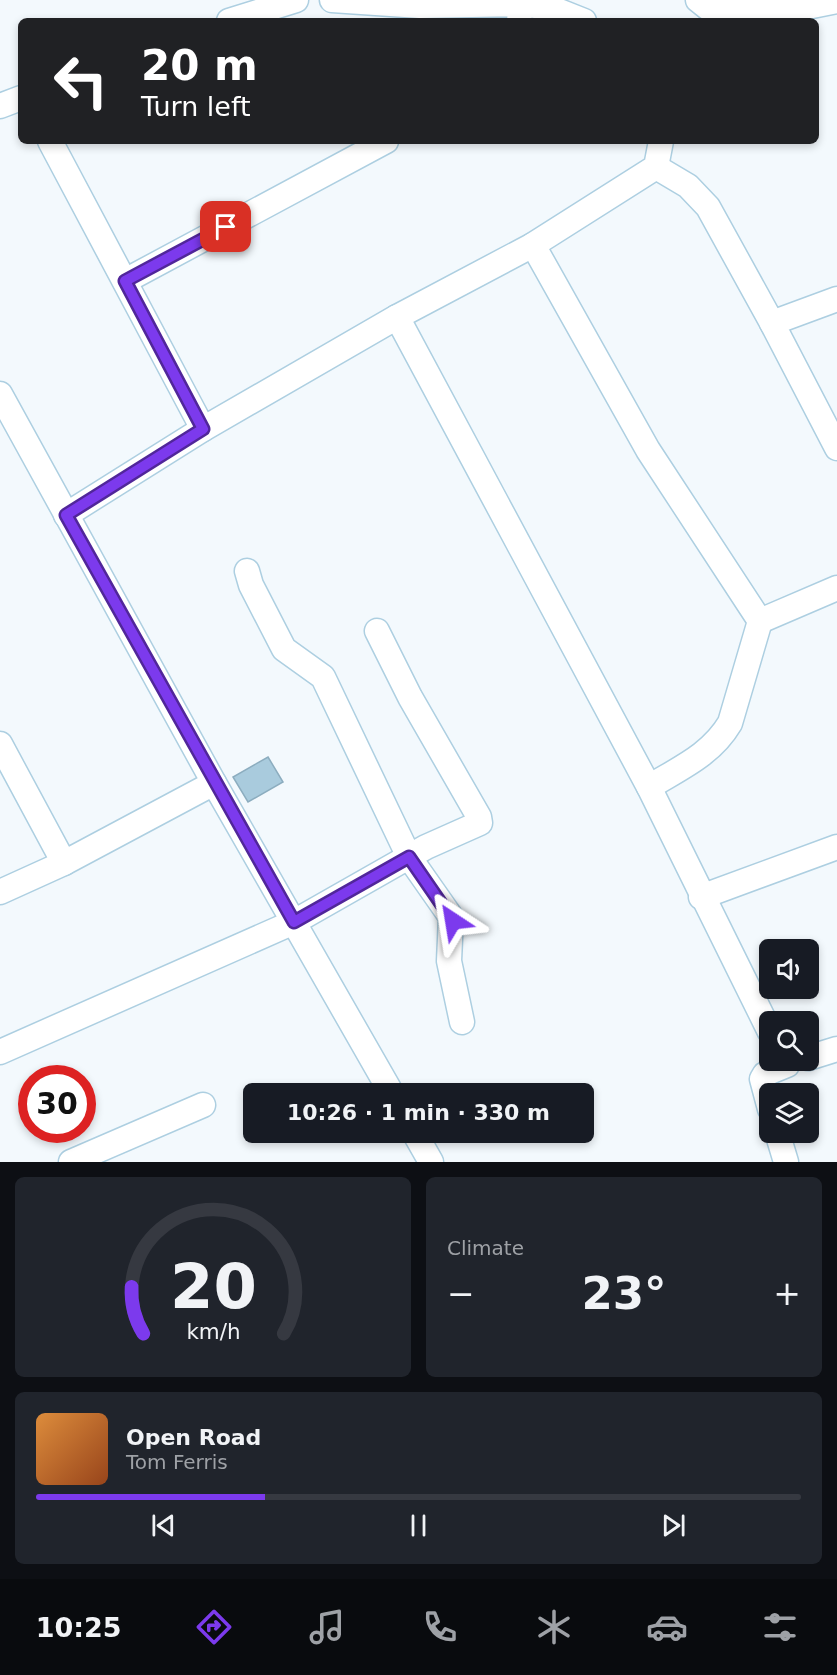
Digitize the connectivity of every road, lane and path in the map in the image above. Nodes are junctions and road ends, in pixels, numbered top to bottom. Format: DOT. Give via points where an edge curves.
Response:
graph roads {
  1 [pos="296,0"];
  2 [pos="332,0"];
  3 [pos="698,0"];
  4 [pos="837,1"];
  5 [pos="520,13"];
  6 [pos="239,18"];
  7 [pos="576,18"];
  8 [pos="18,99"];
  9 [pos="0,106"];
  10 [pos="52,144"];
  11 [pos="380,144"];
  12 [pos="660,144"];
  13 [pos="656,167"];
  14 [pos="533,245"];
  15 [pos="125,281"];
  16 [pos="837,299"];
  17 [pos="397,317"];
  18 [pos="772,323"];
  19 [pos="0,394"];
  20 [pos="203,429"];
  21 [pos="837,448"];
  22 [pos="66,515"];
  23 [pos="247,571"];
  24 [pos="837,588"];
  25 [pos="760,621"];
  26 [pos="378,631"];
  27 [pos="0,744"];
  28 [pos="214,783"];
  29 [pos="649,787"];
  30 [pos="837,847"];
  31 [pos="409,857"];
  32 [pos="64,863"];
  33 [pos="0,892"];
  34 [pos="701,897"];
  35 [pos="294,922"];
  36 [pos="759,1011"];
  37 [pos="462,1022"];
  38 [pos="837,1048"];
  39 [pos="0,1052"];
  40 [pos="819,1054"];
  41 [pos="772,1071"];
  42 [pos="386,1083"];
  43 [pos="763,1083"];
  44 [pos="203,1105"];
  45 [pos="420,1143"];
  46 [pos="780,1143"];
  47 [pos="71,1162"];
  48 [pos="431,1162"];
  49 [pos="786,1162"];
  1 -- 6 [label="street"];
  2 -- 5 [label="street"];
  3 -- 4 [label="street" via="721,11"];
  5 -- 7 [label="street" via="554,9"];
  8 -- 9 [label="street"];
  10 -- 15 [label="street"];
  11 -- 15 [label="street"];
  12 -- 13 [label="street"];
  13 -- 14 [label="street"];
  13 -- 18 [label="street" via="688,186 708,207"];
  14 -- 17 [label="street"];
  14 -- 25 [label="street" via="648,450"];
  15 -- 20 [label="street"];
  16 -- 18 [label="street"];
  17 -- 20 [label="street"];
  17 -- 29 [label="street"];
  18 -- 21 [label="street"];
  19 -- 22 [label="street"];
  20 -- 22 [label="street"];
  22 -- 28 [label="street"];
  23 -- 31 [label="street" via="284,649 323,677"];
  24 -- 25 [label="street"];
  25 -- 29 [label="street" via="730,723 721,737 710,749"];
  26 -- 31 [label="street" via="410,697 480,820"];
  27 -- 32 [label="street"];
  28 -- 32 [label="street"];
  28 -- 35 [label="street"];
  29 -- 34 [label="street"];
  30 -- 34 [label="street"];
  31 -- 35 [label="street"];
  31 -- 37 [label="street" via="453,921 449,961"];
  32 -- 33 [label="street"];
  34 -- 36 [label="street"];
  35 -- 39 [label="street"];
  35 -- 42 [label="street"];
  38 -- 40 [label="street"];
  41 -- 43 [label="street" via="765,1074"];
  44 -- 47 [label="street"];
  45 -- 48 [label="street"];
  46 -- 49 [label="street"];
}
